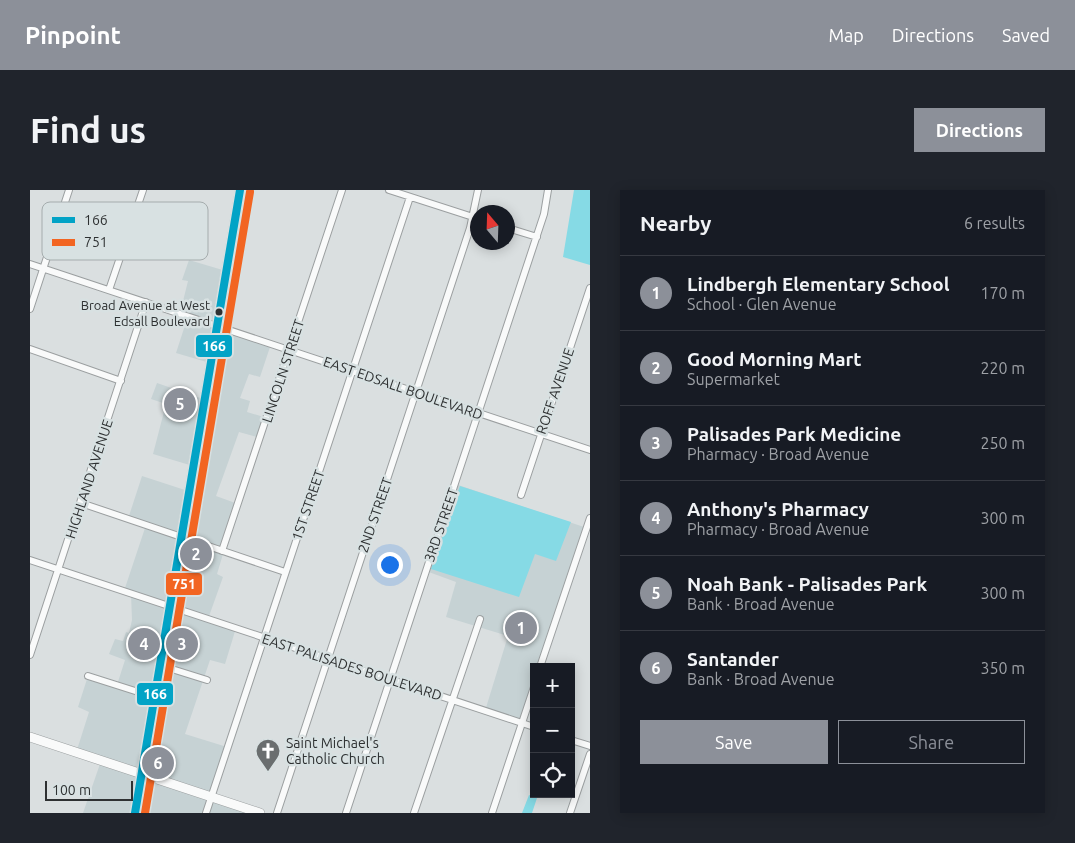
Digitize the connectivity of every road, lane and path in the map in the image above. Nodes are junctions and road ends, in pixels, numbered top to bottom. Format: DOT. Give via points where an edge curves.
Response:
graph roads {
  1 [pos="69,190"];
  2 [pos="143,190"];
  3 [pos="240,190"];
  4 [pos="342,190"];
  5 [pos="389,190"];
  6 [pos="478,190"];
  7 [pos="548,190"];
  8 [pos="410,197"];
  9 [pos="65,202"];
  10 [pos="139,202"];
  11 [pos="476,205"];
  12 [pos="470,215"];
  13 [pos="515,230"];
  14 [pos="470,232"];
  15 [pos="537,237"];
  16 [pos="46,260"];
  17 [pos="120,260"];
  18 [pos="30,264"];
  19 [pos="43,268"];
  20 [pos="590,288"];
  21 [pos="110,290"];
  22 [pos="146,302"];
  23 [pos="30,309"];
  24 [pos="216,325"];
  25 [pos="30,348"];
  26 [pos="290,350"];
  27 [pos="352,371"];
  28 [pos="121,381"];
  29 [pos="416,393"];
  30 [pos="479,414"];
  31 [pos="541,434"];
  32 [pos="590,450"];
  33 [pos="520,494"];
  34 [pos="81,503"];
  35 [pos="590,518"];
  36 [pos="181,537"];
  37 [pos="222,551"];
  38 [pos="30,560"];
  39 [pos="59,570"];
  40 [pos="285,572"];
  41 [pos="169,606"];
  42 [pos="480,620"];
  43 [pos="263,637"];
  44 [pos="30,655"];
  45 [pos="327,658"];
  46 [pos="541,663"];
  47 [pos="159,665"];
  48 [pos="88,676"];
  49 [pos="389,679"];
  50 [pos="207,680"];
  51 [pos="154,697"];
  52 [pos="530,699"];
  53 [pos="453,700"];
  54 [pos="522,723"];
  55 [pos="530,726"];
  56 [pos="30,737"];
  57 [pos="575,741"];
  58 [pos="590,746"];
  59 [pos="590,754"];
  60 [pos="141,774"];
  61 [pos="210,797"];
  62 [pos="135,813"];
  63 [pos="206,813"];
  64 [pos="260,813"];
  65 [pos="277,813"];
  66 [pos="346,813"];
  67 [pos="414,813"];
  68 [pos="492,813"];
  69 [pos="570,813"];
  1 -- 9 [label="street"];
  2 -- 10 [label="street"];
  3 -- 24 [label="main road"];
  4 -- 26 [label="street, LINCOLN STREET"];
  5 -- 8 [label="street"];
  6 -- 11 [label="street, 2ND STREET"];
  7 -- 15 [label="street, 3RD STREET"];
  8 -- 12 [label="street"];
  8 -- 27 [label="street, 1ST STREET"];
  13 -- 15 [label="street"];
  14 -- 29 [label="street, 2ND STREET"];
  15 -- 30 [label="street, 3RD STREET"];
  16 -- 19 [label="street"];
  17 -- 21 [label="street"];
  18 -- 19 [label="street, EAST EDSALL BOULEVARD"];
  19 -- 21 [label="street, EAST EDSALL BOULEVARD"];
  19 -- 23 [label="street"];
  20 -- 31 [label="street, ROFF AVENUE"];
  21 -- 22 [label="street, EAST EDSALL BOULEVARD"];
  22 -- 24 [label="street, EAST EDSALL BOULEVARD"];
  22 -- 28 [label="street, HIGHLAND AVENUE"];
  24 -- 26 [label="street, EAST EDSALL BOULEVARD"];
  24 -- 36 [label="main road"];
  25 -- 28 [label="street"];
  26 -- 27 [label="street, EAST EDSALL BOULEVARD"];
  26 -- 37 [label="street, LINCOLN STREET"];
  27 -- 29 [label="street, EAST EDSALL BOULEVARD"];
  27 -- 40 [label="street, 1ST STREET"];
  28 -- 34 [label="street, HIGHLAND AVENUE"];
  29 -- 30 [label="street, EAST EDSALL BOULEVARD"];
  29 -- 45 [label="street, 2ND STREET"];
  30 -- 31 [label="street, EAST EDSALL BOULEVARD"];
  30 -- 49 [label="street, 3RD STREET"];
  31 -- 32 [label="street, EAST EDSALL BOULEVARD"];
  31 -- 33 [label="street, ROFF AVENUE"];
  34 -- 36 [label="street"];
  34 -- 39 [label="street, HIGHLAND AVENUE"];
  35 -- 46 [label="street"];
  36 -- 37 [label="street"];
  36 -- 41 [label="main road"];
  37 -- 40 [label="street"];
  38 -- 39 [label="street, EAST PALISADES BOULEVARD"];
  39 -- 41 [label="street, EAST PALISADES BOULEVARD"];
  39 -- 44 [label="street, HIGHLAND AVENUE"];
  40 -- 43 [label="street, 1ST STREET"];
  41 -- 43 [label="street, EAST PALISADES BOULEVARD"];
  41 -- 47 [label="main road"];
  42 -- 53 [label="street"];
  43 -- 45 [label="street, EAST PALISADES BOULEVARD"];
  43 -- 61 [label="street, 1ST STREET"];
  45 -- 49 [label="street, EAST PALISADES BOULEVARD"];
  45 -- 65 [label="street, 2ND STREET"];
  47 -- 50 [label="street"];
  47 -- 51 [label="main road"];
  48 -- 51 [label="street"];
  49 -- 53 [label="street, EAST PALISADES BOULEVARD"];
  49 -- 66 [label="street, 3RD STREET"];
  51 -- 60 [label="main road"];
  52 -- 54 [label="street"];
  53 -- 54 [label="street, EAST PALISADES BOULEVARD"];
  53 -- 67 [label="street"];
  54 -- 55 [label="street, EAST PALISADES BOULEVARD"];
  54 -- 68 [label="street"];
  56 -- 60 [label="main road"];
  57 -- 58 [label="street"];
  59 -- 69 [label="street"];
  60 -- 61 [label="main road"];
  60 -- 62 [label="main road"];
  61 -- 63 [label="street, 1ST STREET"];
  61 -- 64 [label="main road"];
}
